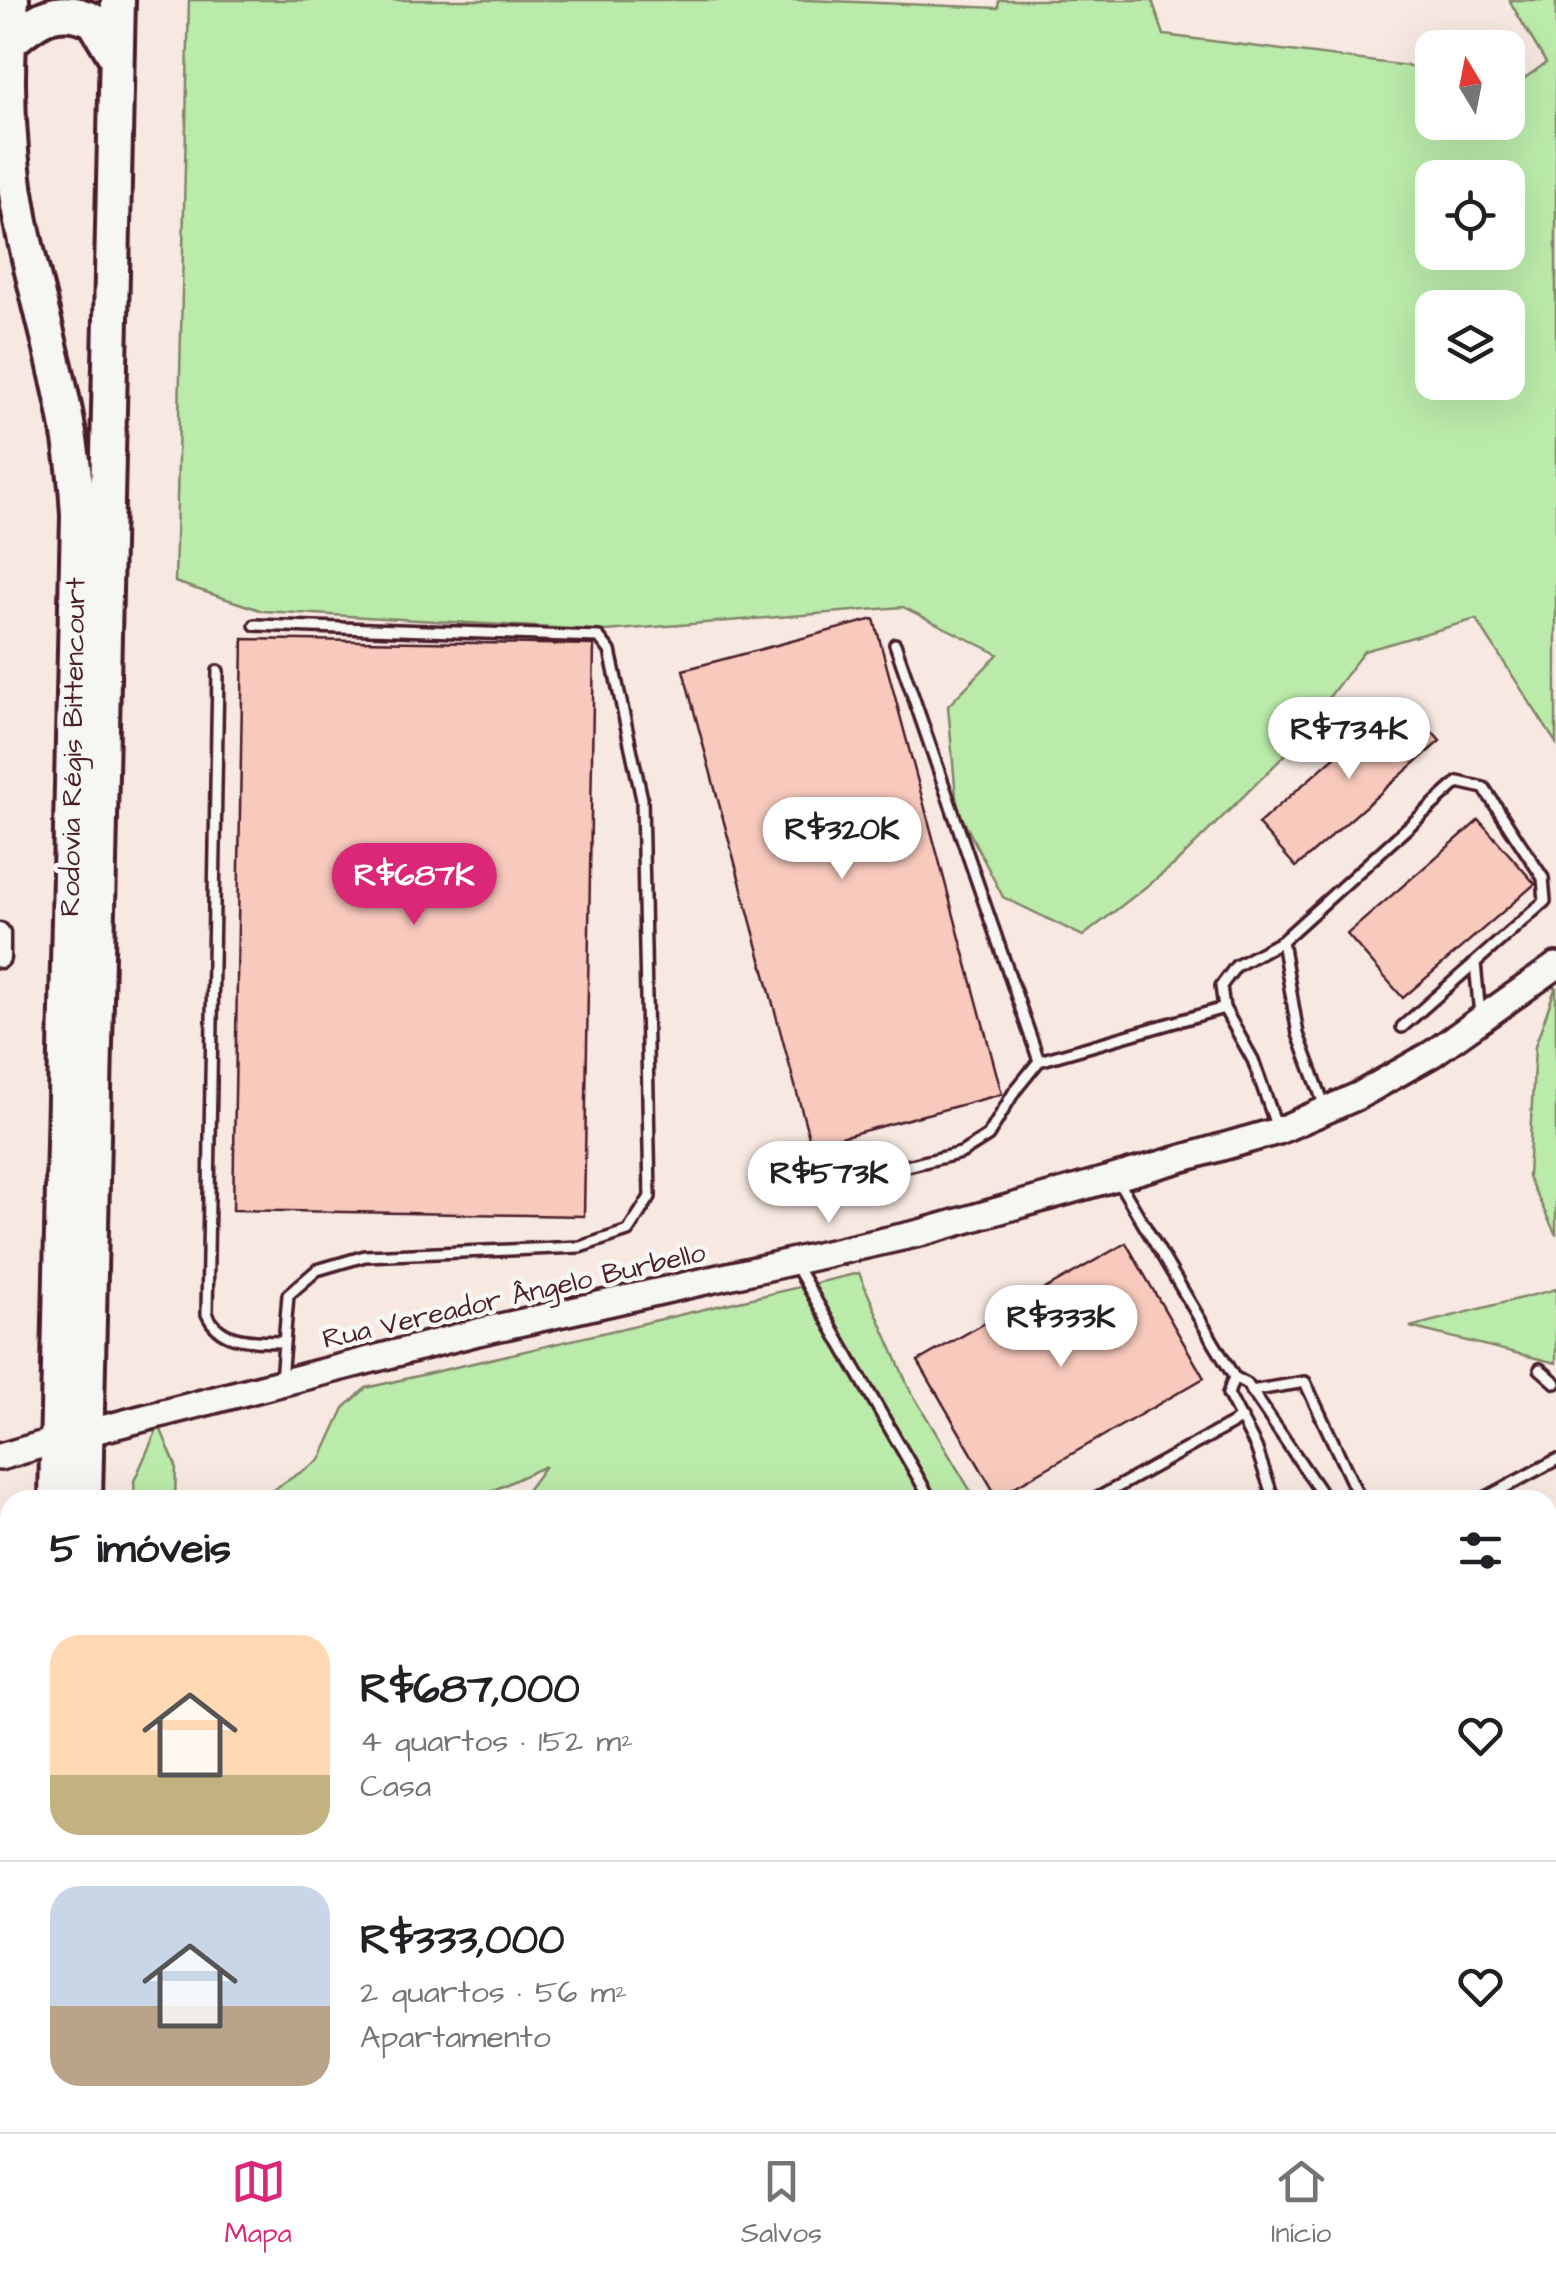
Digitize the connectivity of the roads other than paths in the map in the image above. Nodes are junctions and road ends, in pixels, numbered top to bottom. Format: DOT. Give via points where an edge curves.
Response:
graph roads {
  1 [pos="12,0"];
  2 [pos="118,0"];
  3 [pos="8,42"];
  4 [pos="116,58"];
  5 [pos="255,625"];
  6 [pos="894,644"];
  7 [pos="218,671"];
  8 [pos="0,933"];
  9 [pos="1282,941"];
  10 [pos="0,958"];
  11 [pos="1475,962"];
  12 [pos="1556,966"];
  13 [pos="1224,1008"];
  14 [pos="1481,1022"];
  15 [pos="1402,1027"];
  16 [pos="1039,1061"];
  17 [pos="1328,1111"];
  18 [pos="1278,1131"];
  19 [pos="1117,1179"];
  20 [pos="798,1192"];
  21 [pos="794,1262"];
  22 [pos="282,1342"];
  23 [pos="1540,1369"];
  24 [pos="1234,1377"];
  25 [pos="281,1383"];
  26 [pos="1556,1383"];
  27 [pos="1251,1391"];
  28 [pos="1242,1418"];
  29 [pos="72,1436"];
  30 [pos="0,1457"];
  31 [pos="1556,1460"];
  32 [pos="58,1490"];
  33 [pos="83,1490"];
  34 [pos="925,1490"];
  35 [pos="1112,1490"];
  36 [pos="1274,1490"];
  37 [pos="1319,1490"];
  38 [pos="1353,1490"];
  39 [pos="1499,1490"];
  1 -- 3 [label="highway, Rodovia Régis Bittencourt"];
  2 -- 4 [label="highway, Rodovia Régis Bittencourt"];
  3 -- 4 [label="highway" via="62,11 94,21"];
  3 -- 29 [label="highway, Rodovia Régis Bittencourt" via="16,191 68,414 78,516"];
  4 -- 29 [label="highway, Rodovia Régis Bittencourt"];
  5 -- 22 [label="lane" via="598,636 610,650 642,800 650,1197 628,1231 580,1247 365,1256 317,1270 288,1294"];
  6 -- 16 [label="lane"];
  7 -- 22 [label="lane" via="207,1314 212,1326 238,1340"];
  8 -- 10 [label="street"];
  9 -- 11 [label="lane" via="1458,782 1470,781 1484,788 1547,888 1545,901"];
  9 -- 13 [label="lane" via="1236,966 1221,986"];
  9 -- 17 [label="lane" via="1298,1034"];
  11 -- 14 [label="lane"];
  11 -- 15 [label="lane"];
  12 -- 14 [label="main road, Rua Vereador Ângelo Burbello"];
  13 -- 16 [label="lane"];
  13 -- 18 [label="lane" via="1253,1060"];
  14 -- 17 [label="main road, Rua Vereador Ângelo Burbello"];
  16 -- 20 [label="lane" via="988,1136 961,1153"];
  17 -- 18 [label="main road, Rua Vereador Ângelo Burbello"];
  18 -- 19 [label="main road, Rua Vereador Ângelo Burbello"];
  19 -- 21 [label="main road, Rua Vereador Ângelo Burbello"];
  19 -- 24 [label="lane"];
  21 -- 25 [label="main road, Rua Vereador Ângelo Burbello"];
  21 -- 34 [label="lane"];
  22 -- 25 [label="lane"];
  23 -- 26 [label="lane"];
  24 -- 27 [label="lane"];
  24 -- 28 [label="lane" via="1228,1394"];
  25 -- 29 [label="main road, Rua Vereador Ângelo Burbello"];
  27 -- 37 [label="lane"];
  27 -- 38 [label="lane" via="1306,1382"];
  28 -- 35 [label="lane"];
  28 -- 36 [label="lane"];
  29 -- 30 [label="main road, Rua Vereador Ângelo Burbello"];
  29 -- 32 [label="highway, Rodovia Régis Bittencourt"];
  29 -- 33 [label="highway, Rodovia Régis Bittencourt"];
  31 -- 39 [label="lane"];
}
